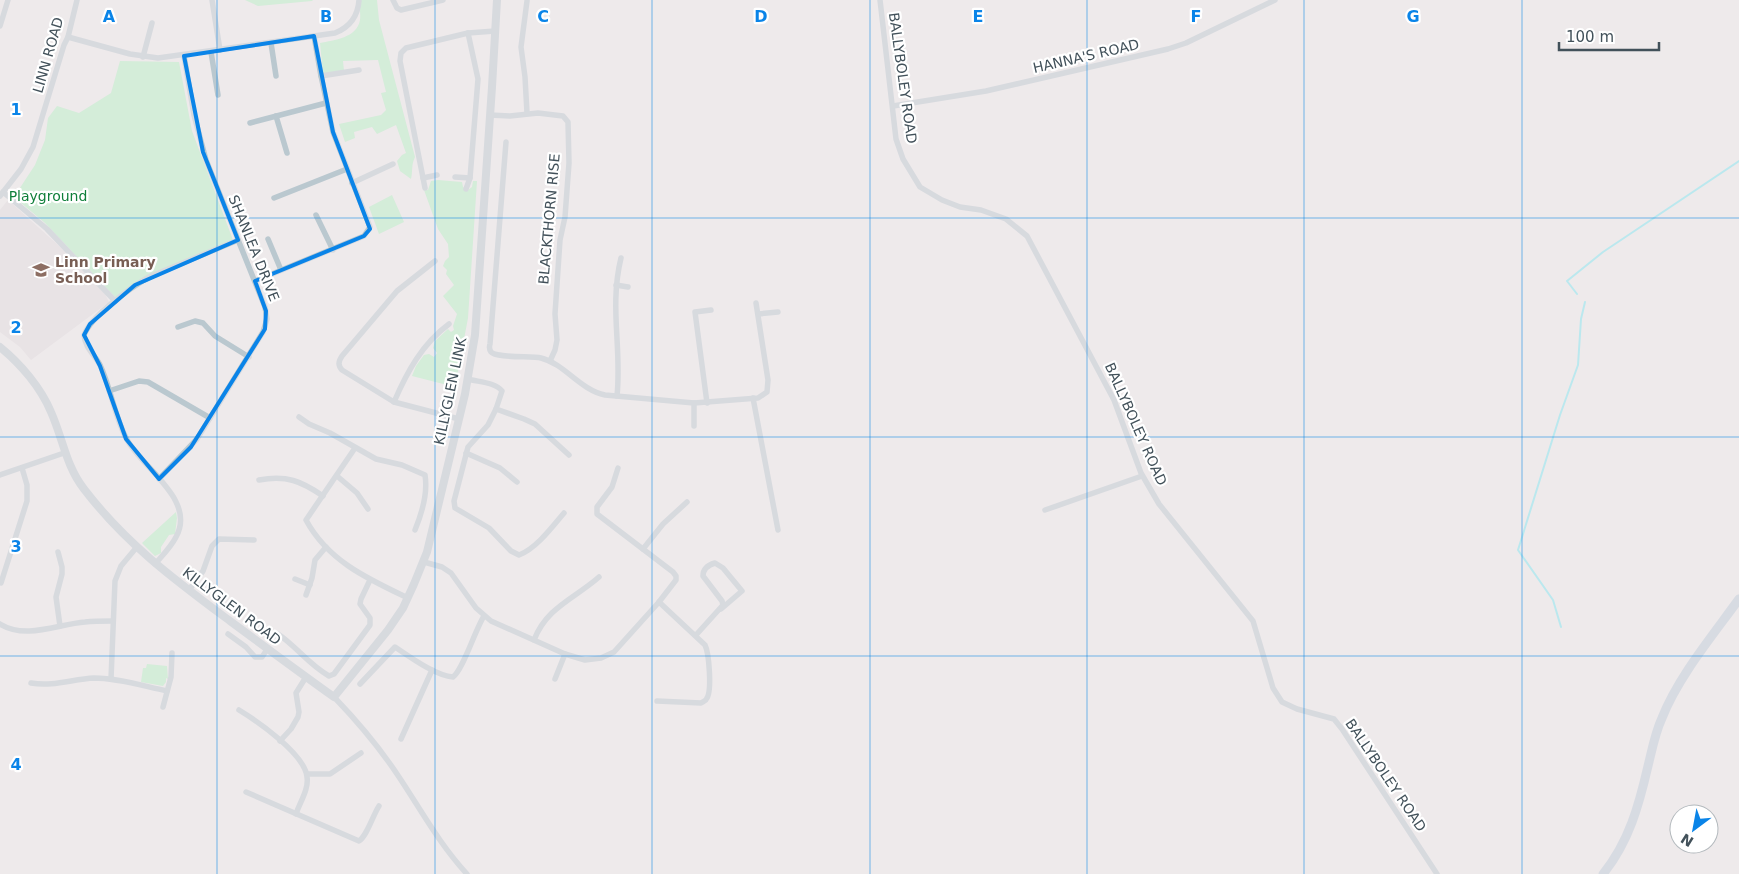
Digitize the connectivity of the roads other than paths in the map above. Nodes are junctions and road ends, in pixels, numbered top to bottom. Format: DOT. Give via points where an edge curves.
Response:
graph roads {
  1 [pos="8,0"];
  2 [pos="77,0"];
  3 [pos="212,0"];
  4 [pos="358,0"];
  5 [pos="393,0"];
  6 [pos="443,0"];
  7 [pos="497,0"];
  8 [pos="880,0"];
  9 [pos="1275,0"];
  10 [pos="527,1"];
  11 [pos="152,23"];
  12 [pos="0,26"];
  13 [pos="495,31"];
  14 [pos="468,33"];
  15 [pos="314,36"];
  16 [pos="68,37"];
  17 [pos="271,43"];
  18 [pos="220,50"];
  19 [pos="211,52"];
  20 [pos="184,56"];
  21 [pos="143,57"];
  22 [pos="359,70"];
  23 [pos="276,76"];
  24 [pos="321,76"];
  25 [pos="218,95"];
  26 [pos="326,103"];
  27 [pos="893,106"];
  28 [pos="527,113"];
  29 [pos="490,115"];
  30 [pos="276,116"];
  31 [pos="250,123"];
  32 [pos="506,142"];
  33 [pos="287,153"];
  34 [pos="393,164"];
  35 [pos="346,169"];
  36 [pos="437,175"];
  37 [pos="424,178"];
  38 [pos="455,178"];
  39 [pos="470,178"];
  40 [pos="352,182"];
  41 [pos="425,188"];
  42 [pos="466,189"];
  43 [pos="2,194"];
  44 [pos="274,198"];
  45 [pos="316,215"];
  46 [pos="268,239"];
  47 [pos="238,240"];
  48 [pos="333,250"];
  49 [pos="621,258"];
  50 [pos="435,261"];
  51 [pos="281,270"];
  52 [pos="256,281"];
  53 [pos="616,285"];
  54 [pos="628,287"];
  55 [pos="115,301"];
  56 [pos="756,304"];
  57 [pos="711,310"];
  58 [pos="778,312"];
  59 [pos="758,314"];
  60 [pos="449,324"];
  61 [pos="178,327"];
  62 [pos="2,352"];
  63 [pos="249,357"];
  64 [pos="550,361"];
  65 [pos="468,379"];
  66 [pos="109,391"];
  67 [pos="618,396"];
  68 [pos="753,398"];
  69 [pos="394,402"];
  70 [pos="694,403"];
  71 [pos="707,403"];
  72 [pos="496,409"];
  73 [pos="299,417"];
  74 [pos="210,418"];
  75 [pos="459,419"];
  76 [pos="694,426"];
  77 [pos="355,448"];
  78 [pos="64,453"];
  79 [pos="466,453"];
  80 [pos="569,455"];
  81 [pos="22,468"];
  82 [pos="618,468"];
  83 [pos="0,475"];
  84 [pos="337,476"];
  85 [pos="1142,476"];
  86 [pos="159,480"];
  87 [pos="259,480"];
  88 [pos="517,482"];
  89 [pos="323,496"];
  90 [pos="687,502"];
  91 [pos="368,509"];
  92 [pos="1045,510"];
  93 [pos="564,513"];
  94 [pos="415,530"];
  95 [pos="778,530"];
  96 [pos="254,540"];
  97 [pos="326,547"];
  98 [pos="136,548"];
  99 [pos="643,549"];
  100 [pos="58,552"];
  101 [pos="424,562"];
  102 [pos="155,564"];
  103 [pos="599,577"];
  104 [pos="294,579"];
  105 [pos="370,580"];
  106 [pos="1,583"];
  107 [pos="310,585"];
  108 [pos="189,590"];
  109 [pos="306,595"];
  110 [pos="408,598"];
  111 [pos="1739,599"];
  112 [pos="659,602"];
  113 [pos="721,608"];
  114 [pos="484,616"];
  115 [pos="113,622"];
  116 [pos="0,624"];
  117 [pos="60,626"];
  118 [pos="228,634"];
  119 [pos="278,634"];
  120 [pos="696,634"];
  121 [pos="534,640"];
  122 [pos="268,648"];
  123 [pos="172,653"];
  124 [pos="565,654"];
  125 [pos="432,670"];
  126 [pos="306,677"];
  127 [pos="554,678"];
  128 [pos="111,679"];
  129 [pos="32,683"];
  130 [pos="360,684"];
  131 [pos="167,690"];
  132 [pos="334,697"];
  133 [pos="656,701"];
  134 [pos="163,707"];
  135 [pos="239,710"];
  136 [pos="401,739"];
  137 [pos="280,741"];
  138 [pos="361,753"];
  139 [pos="307,774"];
  140 [pos="246,792"];
  141 [pos="379,806"];
  142 [pos="296,814"];
  143 [pos="467,874"];
  144 [pos="1437,874"];
  145 [pos="1603,874"];
  1 -- 12 [label="street"];
  2 -- 16 [label="street, LINN ROAD"];
  3 -- 18 [label="street"];
  4 -- 15 [label="street" via="356,14 346,27"];
  5 -- 6 [label="street" via="401,10"];
  7 -- 13 [label="street, KILLYGLEN LINK"];
  8 -- 27 [label="street, BALLYBOLEY ROAD"];
  9 -- 27 [label="street, HANNA'S ROAD" via="1168,49 986,91"];
  10 -- 28 [label="street" via="521,47"];
  11 -- 21 [label="street"];
  13 -- 14 [label="street"];
  13 -- 29 [label="street, KILLYGLEN LINK"];
  14 -- 37 [label="street" via="406,48 400,55"];
  14 -- 39 [label="street" via="478,79"];
  15 -- 17 [label="street"];
  15 -- 24 [label="street"];
  16 -- 21 [label="street"];
  16 -- 43 [label="street, LINN ROAD" via="33,146"];
  17 -- 18 [label="street"];
  17 -- 23 [label="street"];
  18 -- 19 [label="street"];
  19 -- 20 [label="street"];
  19 -- 25 [label="street"];
  20 -- 21 [label="street"];
  20 -- 47 [label="street, SHANLEA DRIVE" via="203,152"];
  22 -- 24 [label="street"];
  24 -- 26 [label="street"];
  26 -- 30 [label="street"];
  26 -- 35 [label="street"];
  27 -- 85 [label="street, BALLYBOLEY ROAD" via="898,144 920,187 942,200 1006,219 1027,236 1114,400"];
  28 -- 29 [label="street, BLACKTHORN RISE"];
  28 -- 64 [label="street, BLACKTHORN RISE" via="563,116 569,124 569,165 556,293 557,337"];
  29 -- 65 [label="street, KILLYGLEN LINK" via="475,336"];
  30 -- 31 [label="street"];
  30 -- 33 [label="street"];
  32 -- 64 [label="street" via="490,350 495,354"];
  34 -- 40 [label="street"];
  35 -- 40 [label="street"];
  35 -- 44 [label="street"];
  36 -- 37 [label="street"];
  37 -- 41 [label="street"];
  38 -- 39 [label="street"];
  39 -- 42 [label="street"];
  40 -- 48 [label="street" via="370,223 369,232"];
  43 -- 55 [label="street" via="47,229"];
  45 -- 48 [label="street"];
  46 -- 51 [label="street"];
  47 -- 52 [label="street, SHANLEA DRIVE"];
  47 -- 55 [label="street" via="149,277"];
  48 -- 51 [label="street"];
  49 -- 53 [label="street"];
  50 -- 69 [label="street" via="397,291 339,361 342,370"];
  51 -- 52 [label="street"];
  52 -- 63 [label="street, SHANLEA DRIVE" via="266,320"];
  53 -- 54 [label="street"];
  53 -- 67 [label="street"];
  55 -- 66 [label="street" via="90,324 84,336"];
  56 -- 59 [label="street"];
  57 -- 71 [label="street" via="695,312"];
  58 -- 59 [label="street"];
  59 -- 68 [label="street" via="768,380 767,392"];
  60 -- 69 [label="street" via="408,371"];
  61 -- 63 [label="street" via="203,322 215,336"];
  62 -- 78 [label="street, KILLYGLEN ROAD" via="27,375 44,399"];
  63 -- 74 [label="street, SHANLEA DRIVE"];
  64 -- 67 [label="street" via="592,391"];
  65 -- 72 [label="street" via="500,388 502,391"];
  65 -- 75 [label="street, KILLYGLEN LINK"];
  66 -- 74 [label="street" via="139,381 148,382"];
  66 -- 86 [label="street" via="126,438"];
  67 -- 70 [label="street"];
  68 -- 71 [label="street"];
  68 -- 95 [label="street"];
  69 -- 75 [label="street"];
  70 -- 71 [label="street"];
  70 -- 76 [label="street"];
  72 -- 79 [label="street"];
  72 -- 80 [label="street" via="533,423"];
  73 -- 77 [label="street"];
  74 -- 86 [label="street, SHANLEA DRIVE" via="191,447"];
  75 -- 101 [label="street, KILLYGLEN LINK"];
  77 -- 84 [label="street"];
  77 -- 94 [label="street" via="376,459 425,475 422,508"];
  78 -- 81 [label="street"];
  78 -- 98 [label="street, KILLYGLEN ROAD" via="82,488"];
  79 -- 88 [label="street" via="500,468"];
  79 -- 93 [label="street" via="455,508 490,528 513,553 525,552"];
  81 -- 83 [label="street"];
  81 -- 106 [label="street" via="27,501"];
  82 -- 99 [label="street" via="612,488 597,507 597,514"];
  84 -- 89 [label="street"];
  84 -- 91 [label="street" via="357,493"];
  85 -- 92 [label="street"];
  85 -- 144 [label="street, BALLYBOLEY ROAD" via="1159,504 1253,621 1273,688 1282,702 1334,719"];
  86 -- 102 [label="street" via="179,505 181,522 176,539"];
  87 -- 89 [label="street" via="292,480"];
  89 -- 97 [label="street" via="306,520"];
  90 -- 99 [label="street" via="661,526"];
  96 -- 108 [label="street" via="219,539"];
  97 -- 105 [label="street"];
  97 -- 107 [label="street" via="315,562"];
  98 -- 102 [label="street, KILLYGLEN ROAD"];
  98 -- 115 [label="street" via="117,573"];
  99 -- 112 [label="street" via="676,576 674,584"];
  100 -- 117 [label="street" via="62,567 56,597"];
  101 -- 110 [label="street, KILLYGLEN LINK"];
  101 -- 114 [label="street" via="451,573"];
  102 -- 108 [label="street, KILLYGLEN ROAD"];
  103 -- 121 [label="street" via="551,612"];
  104 -- 107 [label="street"];
  105 -- 110 [label="street"];
  105 -- 119 [label="street" via="360,604 370,618 370,625 334,674 329,676 322,672"];
  107 -- 109 [label="street"];
  108 -- 122 [label="street, KILLYGLEN ROAD"];
  110 -- 132 [label="street, KILLYGLEN LINK" via="388,630"];
  111 -- 145 [label="main road" via="1666,708 1630,831"];
  112 -- 120 [label="street"];
  112 -- 124 [label="street" via="608,655 589,660"];
  113 -- 113 [label="street" via="722,601 703,576 704,570 715,563 742,592"];
  113 -- 120 [label="street"];
  114 -- 121 [label="street" via="501,627"];
  114 -- 125 [label="street" via="456,674 450,677"];
  115 -- 117 [label="street"];
  115 -- 128 [label="street"];
  116 -- 117 [label="street" via="11,630 28,631"];
  118 -- 122 [label="street" via="255,657 262,657"];
  120 -- 133 [label="street" via="709,654 707,699 700,703"];
  121 -- 124 [label="street"];
  122 -- 126 [label="street, KILLYGLEN ROAD"];
  123 -- 131 [label="street"];
  124 -- 127 [label="street"];
  125 -- 130 [label="street" via="395,647"];
  125 -- 136 [label="street"];
  126 -- 132 [label="street, KILLYGLEN ROAD"];
  126 -- 137 [label="street" via="296,692 298,717"];
  128 -- 129 [label="street" via="44,685"];
  128 -- 131 [label="street"];
  131 -- 134 [label="street"];
  132 -- 143 [label="street, KILLYGLEN ROAD" via="378,747 440,841"];
  135 -- 137 [label="street"];
  137 -- 139 [label="street" via="300,760"];
  138 -- 139 [label="street" via="330,774"];
  139 -- 142 [label="street" via="306,789"];
  140 -- 142 [label="street"];
  141 -- 142 [label="street" via="359,841"];
}
